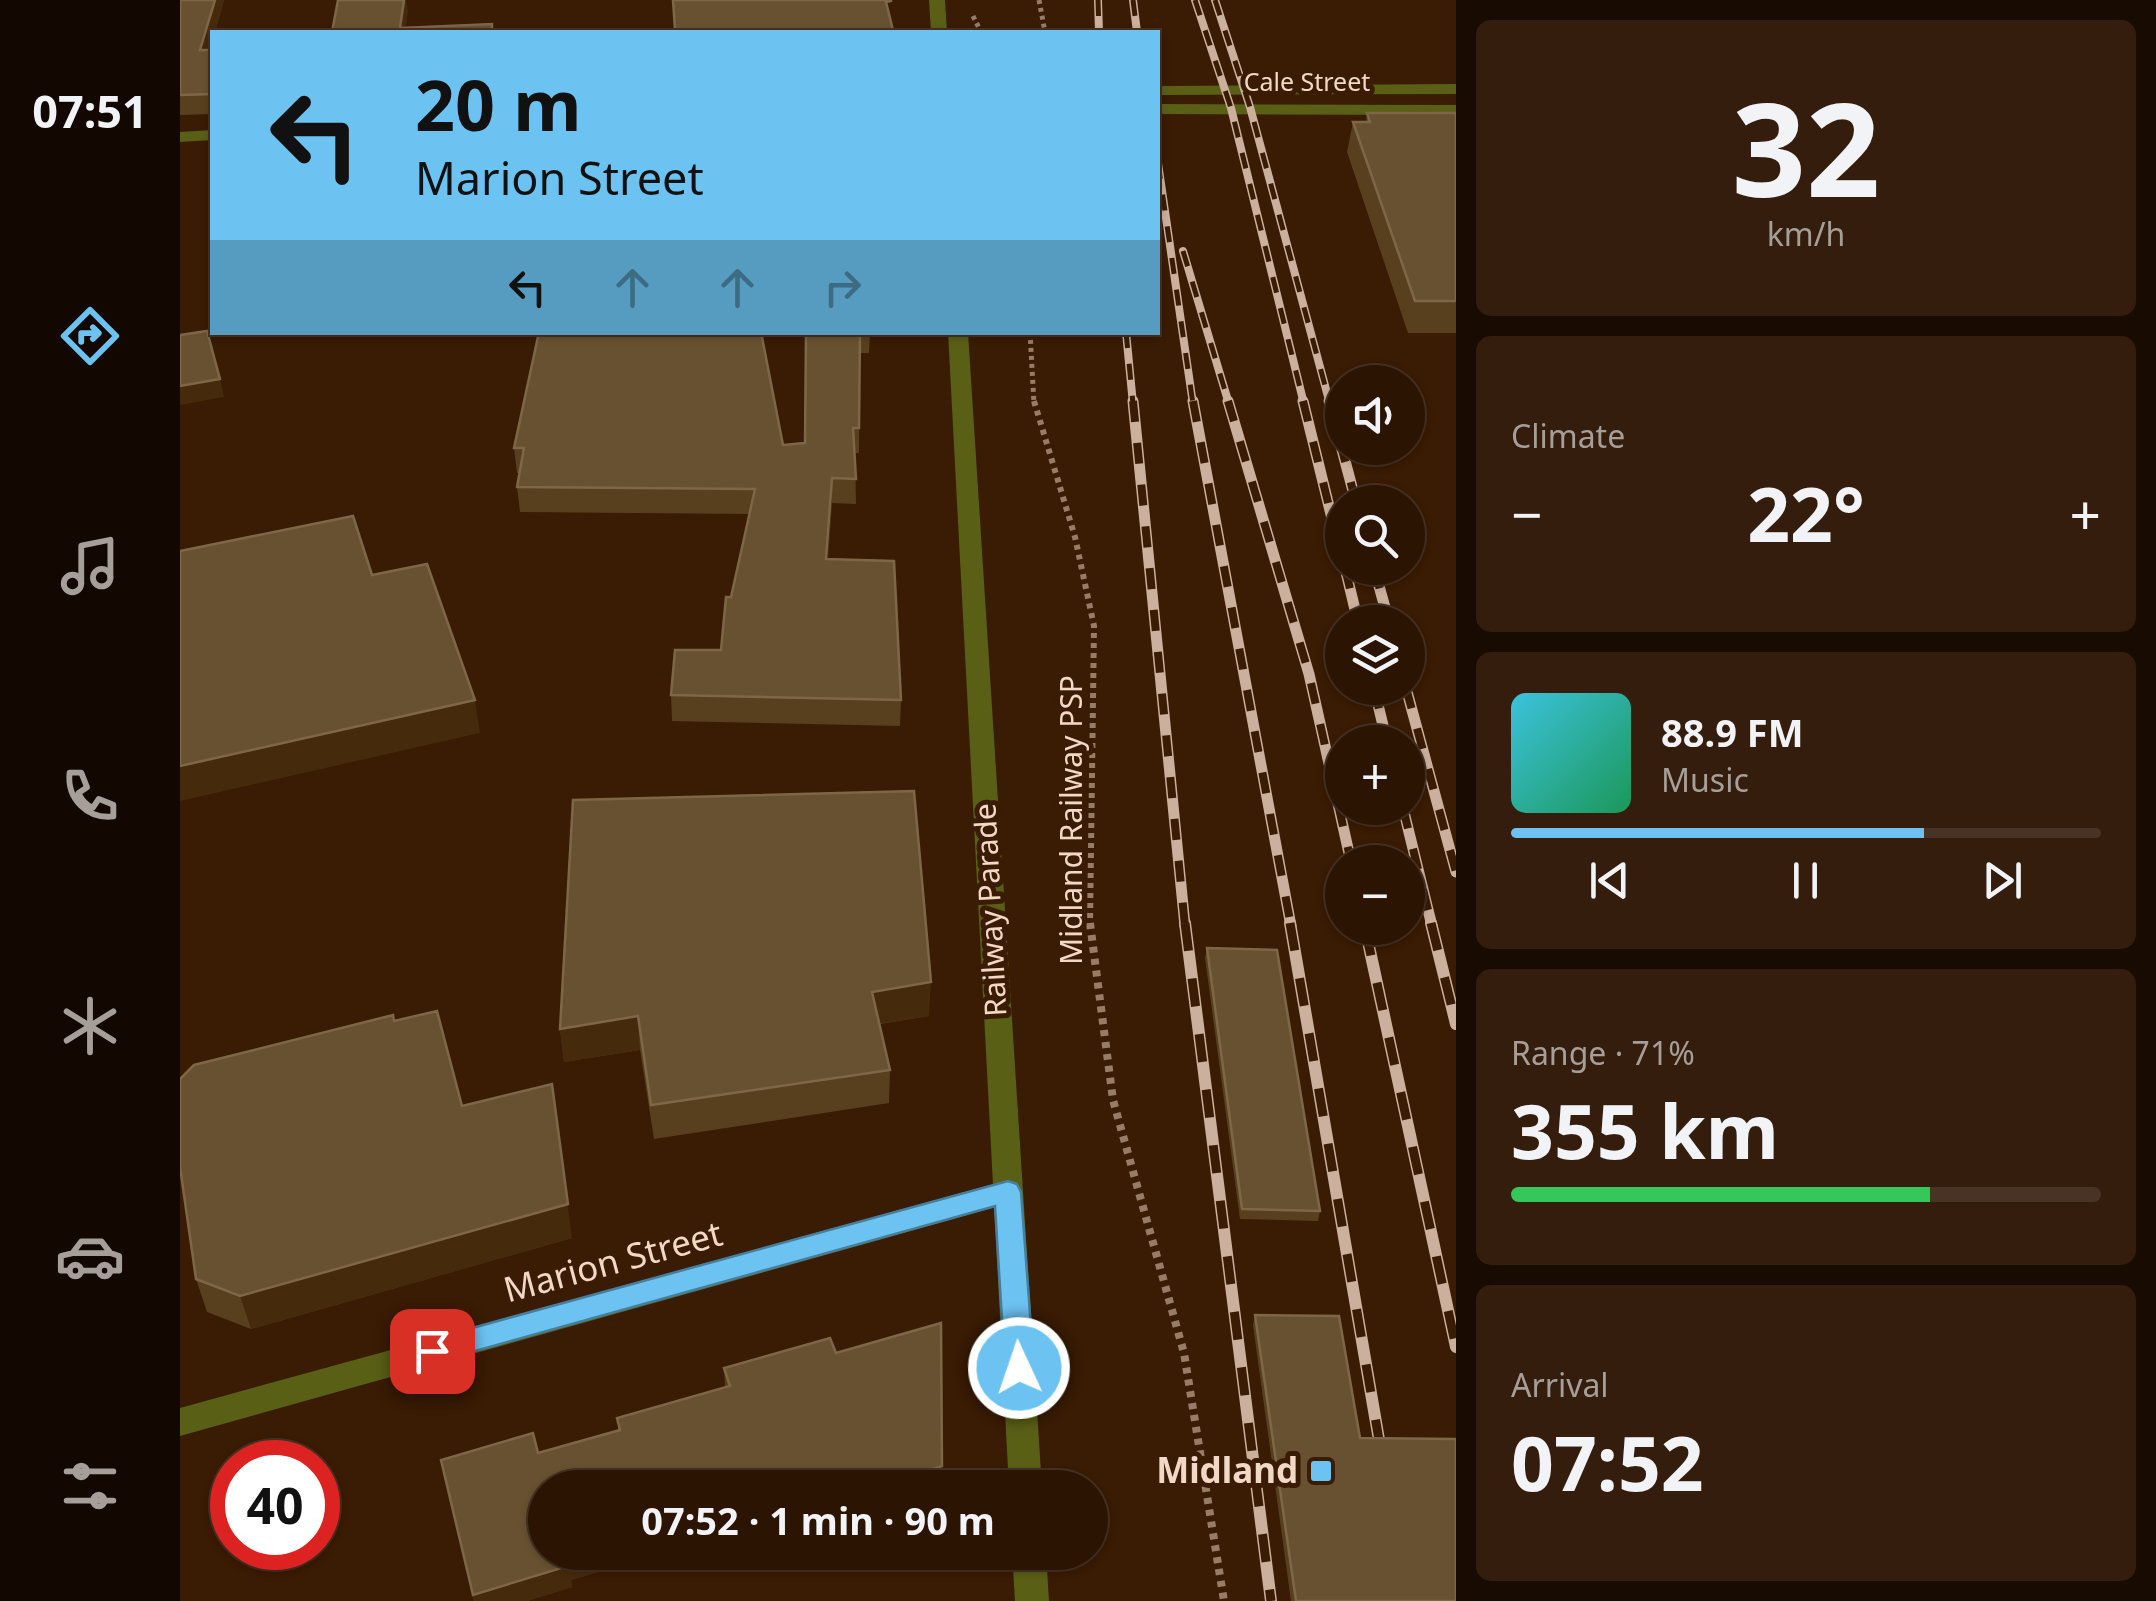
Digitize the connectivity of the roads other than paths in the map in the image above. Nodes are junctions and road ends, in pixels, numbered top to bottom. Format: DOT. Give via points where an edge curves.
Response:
graph roads {
  1 [pos="936,0"];
  2 [pos="939,30"];
  3 [pos="1456,89"];
  4 [pos="1160,92"];
  5 [pos="1160,109"];
  6 [pos="1456,110"];
  7 [pos="210,136"];
  8 [pos="180,137"];
  9 [pos="958,335"];
  10 [pos="1008,1192"];
  11 [pos="180,1422"];
  12 [pos="1025,1470"];
  13 [pos="1030,1570"];
  14 [pos="1032,1601"];
  1 -- 2 [label="street"];
  3 -- 4 [label="street, Cale Street"];
  5 -- 6 [label="street, Cale Street"];
  7 -- 8 [label="street"];
  9 -- 10 [label="street, Railway Parade"];
  10 -- 11 [label="street, Marion Street"];
  10 -- 12 [label="street, Railway Parade"];
  13 -- 14 [label="street"];
}
